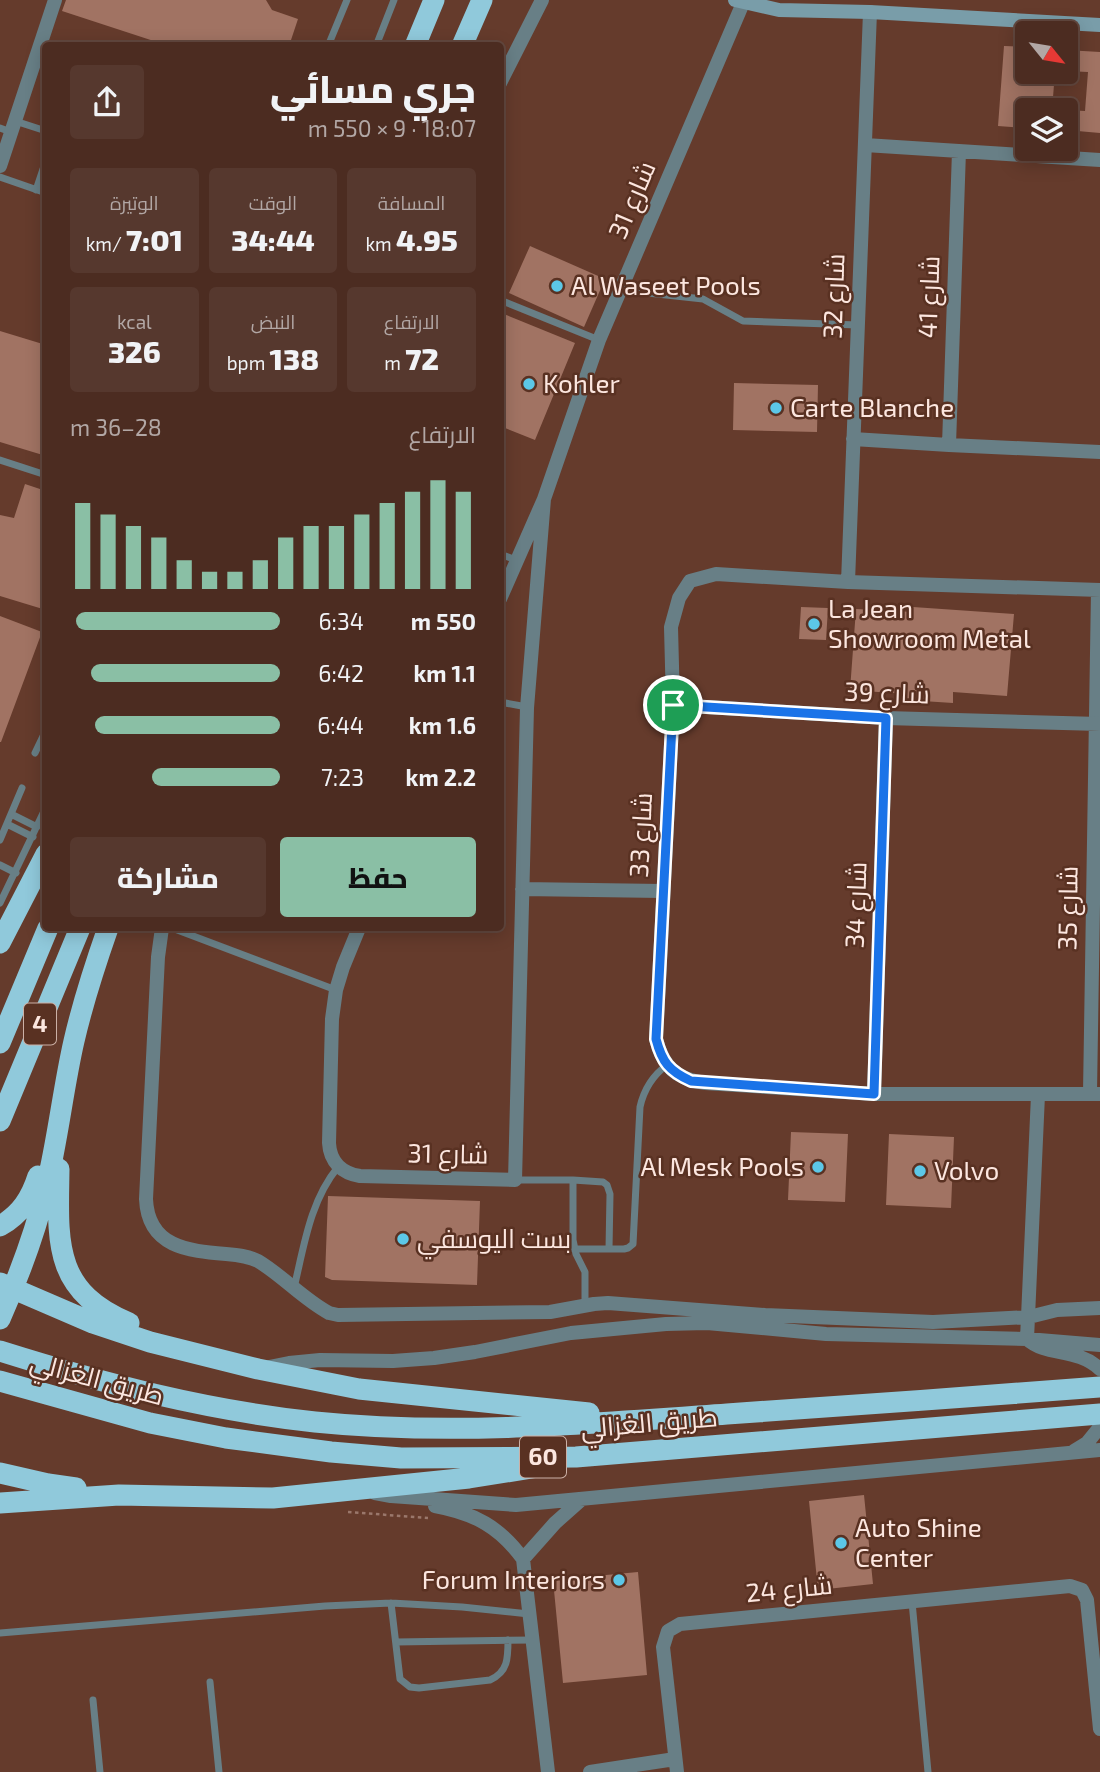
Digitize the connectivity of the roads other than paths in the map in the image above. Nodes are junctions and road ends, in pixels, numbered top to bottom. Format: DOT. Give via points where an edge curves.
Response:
graph roads {
  1 [pos="55,0"];
  2 [pos="347,0"];
  3 [pos="394,0"];
  4 [pos="434,0"];
  5 [pos="482,0"];
  6 [pos="542,0"];
  7 [pos="739,1"];
  8 [pos="870,12"];
  9 [pos="1100,25"];
  10 [pos="330,42"];
  11 [pos="378,42"];
  12 [pos="417,42"];
  13 [pos="464,42"];
  14 [pos="504,75"];
  15 [pos="9,127"];
  16 [pos="42,131"];
  17 [pos="865,145"];
  18 [pos="959,151"];
  19 [pos="1100,160"];
  20 [pos="0,166"];
  21 [pos="42,172"];
  22 [pos="0,177"];
  23 [pos="36,190"];
  24 [pos="42,192"];
  25 [pos="620,290"];
  26 [pos="504,302"];
  27 [pos="858,325"];
  28 [pos="599,340"];
  29 [pos="853,439"];
  30 [pos="949,446"];
  31 [pos="1100,452"];
  32 [pos="0,460"];
  33 [pos="42,474"];
  34 [pos="544,499"];
  35 [pos="504,556"];
  36 [pos="517,561"];
  37 [pos="848,582"];
  38 [pos="1099,590"];
  39 [pos="504,591"];
  40 [pos="504,703"];
  41 [pos="673,705"];
  42 [pos="527,708"];
  43 [pos="886,718"];
  44 [pos="1098,724"];
  45 [pos="42,739"];
  46 [pos="36,753"];
  47 [pos="22,788"];
  48 [pos="11,814"];
  49 [pos="42,816"];
  50 [pos="7,824"];
  51 [pos="37,827"];
  52 [pos="33,837"];
  53 [pos="0,840"];
  54 [pos="42,862"];
  55 [pos="0,865"];
  56 [pos="16,873"];
  57 [pos="523,889"];
  58 [pos="662,891"];
  59 [pos="0,903"];
  60 [pos="47,931"];
  61 [pos="79,931"];
  62 [pos="107,931"];
  63 [pos="162,931"];
  64 [pos="180,931"];
  65 [pos="358,931"];
  66 [pos="0,943"];
  67 [pos="336,990"];
  68 [pos="0,1043"];
  69 [pos="667,1065"];
  70 [pos="874,1094"];
  71 [pos="1095,1094"];
  72 [pos="1038,1095"];
  73 [pos="62,1108"];
  74 [pos="0,1121"];
  75 [pos="338,1167"];
  76 [pos="515,1180"];
  77 [pos="573,1180"];
  78 [pos="0,1226"];
  79 [pos="574,1249"];
  80 [pos="609,1249"];
  81 [pos="6,1286"];
  82 [pos="293,1288"];
  83 [pos="585,1306"];
  84 [pos="1100,1308"];
  85 [pos="1029,1317"];
  86 [pos="0,1319"];
  87 [pos="1027,1339"];
  88 [pos="1100,1345"];
  89 [pos="0,1352"];
  90 [pos="209,1356"];
  91 [pos="258,1369"];
  92 [pos="1100,1369"];
  93 [pos="0,1381"];
  94 [pos="1093,1387"];
  95 [pos="652,1419"];
  96 [pos="1097,1419"];
  97 [pos="1100,1450"];
  98 [pos="1069,1453"];
  99 [pos="576,1457"];
  100 [pos="0,1473"];
  101 [pos="352,1490"];
  102 [pos="119,1495"];
  103 [pos="391,1496"];
  104 [pos="582,1499"];
  105 [pos="0,1503"];
  106 [pos="523,1559"];
  107 [pos="912,1602"];
  108 [pos="391,1603"];
  109 [pos="529,1614"];
  110 [pos="0,1633"];
  111 [pos="508,1640"];
  112 [pos="533,1640"];
  113 [pos="396,1642"];
  114 [pos="210,1682"];
  115 [pos="93,1700"];
  116 [pos="1100,1722"];
  117 [pos="676,1765"];
  118 [pos="100,1772"];
  119 [pos="219,1772"];
  120 [pos="548,1772"];
  121 [pos="590,1772"];
  122 [pos="928,1772"];
  1 -- 15 [label="street"];
  2 -- 10 [label="lane"];
  3 -- 11 [label="lane"];
  4 -- 12 [label="highway"];
  5 -- 13 [label="highway"];
  6 -- 14 [label="street"];
  7 -- 8 [label="street" via="779,9"];
  7 -- 25 [label="street, شارع 31"];
  8 -- 9 [label="street"];
  8 -- 17 [label="street, 32 شارع"];
  15 -- 16 [label="lane"];
  15 -- 20 [label="street"];
  17 -- 18 [label="street"];
  17 -- 27 [label="street, 32 شارع"];
  18 -- 19 [label="street"];
  18 -- 30 [label="street, شارع 41"];
  21 -- 23 [label="lane"];
  22 -- 23 [label="lane"];
  23 -- 24 [label="lane"];
  25 -- 27 [label="lane" via="703,299 743,321"];
  25 -- 28 [label="street, شارع 31"];
  26 -- 28 [label="lane"];
  27 -- 29 [label="street, 32 شارع"];
  28 -- 34 [label="street, شارع 31"];
  29 -- 30 [label="street"];
  29 -- 37 [label="street, 32 شارع"];
  30 -- 31 [label="street"];
  32 -- 33 [label="lane"];
  34 -- 36 [label="street, شارع 31"];
  34 -- 42 [label="street, شارع 31"];
  35 -- 36 [label="lane"];
  36 -- 39 [label="street, شارع 31"];
  37 -- 38 [label="street, شارع 33"];
  37 -- 41 [label="street, شارع 33" via="716,574 690,581 679,598 671,627"];
  38 -- 44 [label="street, شارع 35"];
  40 -- 42 [label="lane"];
  41 -- 43 [label="street, شارع 39"];
  41 -- 58 [label="street, شارع 33"];
  42 -- 57 [label="street, شارع 31"];
  43 -- 44 [label="street, شارع 39"];
  43 -- 70 [label="street, شارع 34"];
  44 -- 71 [label="street, شارع 35"];
  45 -- 46 [label="lane"];
  47 -- 48 [label="lane"];
  48 -- 50 [label="lane"];
  48 -- 51 [label="lane"];
  49 -- 51 [label="lane"];
  50 -- 52 [label="lane"];
  50 -- 53 [label="lane"];
  51 -- 52 [label="lane"];
  52 -- 56 [label="lane"];
  54 -- 66 [label="highway"];
  55 -- 56 [label="lane"];
  56 -- 59 [label="lane"];
  57 -- 58 [label="street"];
  57 -- 76 [label="street, شارع 31"];
  58 -- 69 [label="street, شارع 33" via="656,1039"];
  60 -- 68 [label="highway, 4"];
  61 -- 74 [label="highway, 4"];
  62 -- 73 [label="highway" via="74,1041"];
  63 -- 82 [label="street" via="148,1215 160,1236 176,1245 249,1257"];
  64 -- 67 [label="lane"];
  65 -- 67 [label="street"];
  67 -- 75 [label="street" via="329,1143"];
  69 -- 70 [label="street" via="678,1075 705,1083"];
  69 -- 80 [label="lane" via="642,1096 633,1244"];
  70 -- 72 [label="street"];
  71 -- 72 [label="street"];
  72 -- 85 [label="street"];
  73 -- 78 [label="highway" via="28,1202"];
  73 -- 81 [label="highway" via="43,1201 23,1265"];
  73 -- 90 [label="highway" via="62,1252 72,1278 89,1300 111,1315"];
  75 -- 76 [label="street, شارع 31" via="360,1176"];
  75 -- 82 [label="lane" via="326,1182 310,1220"];
  76 -- 77 [label="lane"];
  77 -- 79 [label="lane"];
  77 -- 80 [label="lane" via="599,1181 610,1189"];
  79 -- 80 [label="lane"];
  79 -- 83 [label="lane" via="585,1272"];
  81 -- 86 [label="highway"];
  81 -- 90 [label="highway" via="93,1323"];
  82 -- 83 [label="street" via="338,1315 550,1312"];
  83 -- 85 [label="street" via="608,1303 920,1322"];
  84 -- 85 [label="street"];
  85 -- 87 [label="street"];
  87 -- 88 [label="street"];
  87 -- 91 [label="street" via="666,1324 571,1333 434,1359 320,1360"];
  87 -- 92 [label="street" via="1085,1358"];
  89 -- 95 [label="highway, طريق الغزالي / 60" via="159,1397 317,1422 514,1428"];
  90 -- 91 [label="highway"];
  91 -- 95 [label="highway" via="359,1389"];
  93 -- 99 [label="highway, طريق الغزالي / 60" via="150,1423 331,1452 401,1458"];
  94 -- 95 [label="highway, طريق الغزالي / 60"];
  96 -- 98 [label="street" via="1087,1443"];
  96 -- 99 [label="highway, طريق الغزالي / 60"];
  97 -- 98 [label="street"];
  98 -- 104 [label="street"];
  99 -- 101 [label="highway" via="528,1470"];
  100 -- 102 [label="highway"];
  101 -- 102 [label="highway" via="273,1498"];
  101 -- 103 [label="street"];
  102 -- 105 [label="highway"];
  103 -- 104 [label="street" via="516,1505"];
  103 -- 106 [label="street" via="479,1519 500,1531"];
  104 -- 106 [label="street"];
  106 -- 109 [label="street"];
  107 -- 116 [label="street, شارع 24" via="1070,1586 1082,1590 1087,1600"];
  107 -- 117 [label="street, شارع 24" via="680,1625 668,1631 663,1647"];
  107 -- 122 [label="lane"];
  108 -- 109 [label="lane"];
  108 -- 110 [label="lane"];
  108 -- 113 [label="lane"];
  109 -- 112 [label="street"];
  111 -- 112 [label="lane"];
  111 -- 113 [label="lane"];
  111 -- 113 [label="lane" via="508,1661 496,1677 419,1688 400,1679"];
  112 -- 120 [label="street"];
  114 -- 119 [label="lane"];
  115 -- 118 [label="lane"];
  117 -- 121 [label="street, شارع 24"];
}
